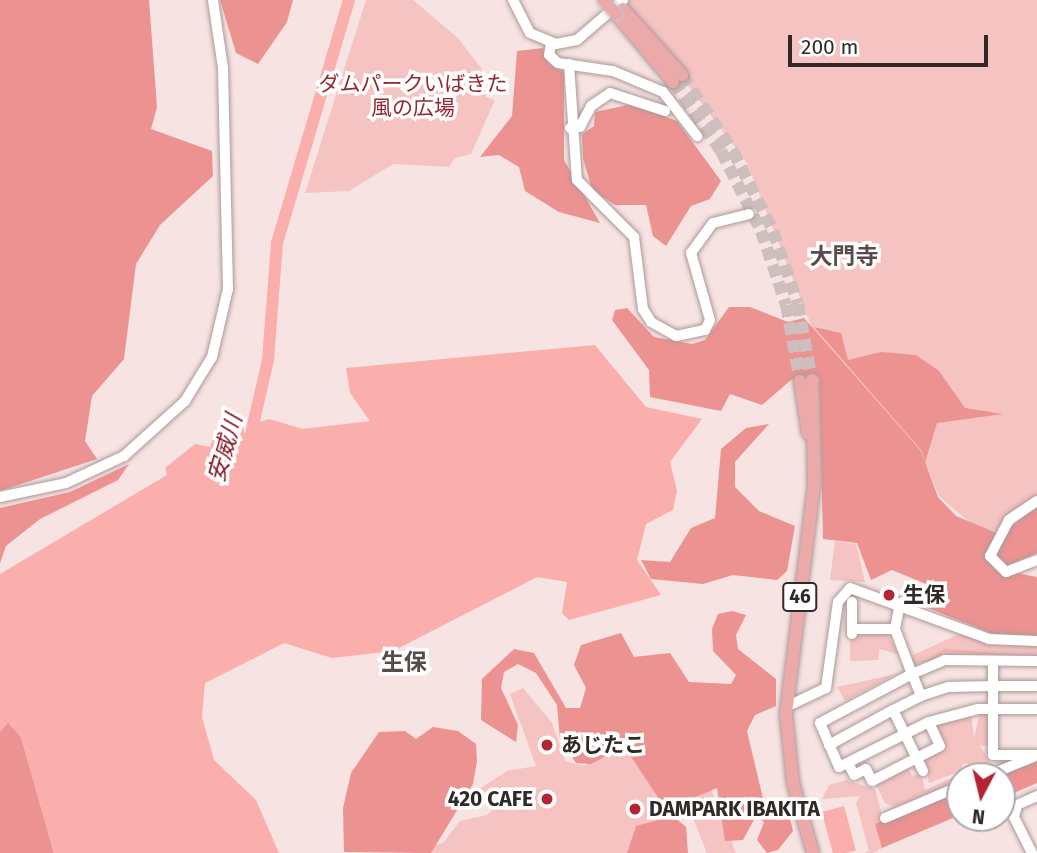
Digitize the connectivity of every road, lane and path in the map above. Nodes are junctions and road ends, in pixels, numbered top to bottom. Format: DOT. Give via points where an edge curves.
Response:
graph roads {
  1 [pos="213,0"];
  2 [pos="513,0"];
  3 [pos="603,0"];
  4 [pos="619,6"];
  5 [pos="551,44"];
  6 [pos="569,64"];
  7 [pos="677,79"];
  8 [pos="665,111"];
  9 [pos="570,128"];
  10 [pos="697,136"];
  11 [pos="749,214"];
  12 [pos="806,381"];
  13 [pos="0,497"];
  14 [pos="1037,501"];
  15 [pos="1037,560"];
  16 [pos="852,602"];
  17 [pos="900,603"];
  18 [pos="895,629"];
  19 [pos="1037,641"];
  20 [pos="993,661"];
  21 [pos="1037,661"];
  22 [pos="912,674"];
  23 [pos="993,686"];
  24 [pos="1037,686"];
  25 [pos="921,696"];
  26 [pos="786,707"];
  27 [pos="993,709"];
  28 [pos="1037,709"];
  29 [pos="893,710"];
  30 [pos="929,722"];
  31 [pos="904,734"];
  32 [pos="829,745"];
  33 [pos="916,758"];
  34 [pos="848,763"];
  35 [pos="1016,764"];
  36 [pos="923,771"];
  37 [pos="946,792"];
  38 [pos="1037,796"];
  39 [pos="889,818"];
  40 [pos="813,853"];
  41 [pos="1032,853"];
  1 -- 13 [label="street" via="223,68 228,289 220,334 200,379 162,427 124,456 35,491"];
  2 -- 5 [label="street" via="530,33"];
  3 -- 4 [label="main road, bridge"];
  4 -- 5 [label="street" via="577,40"];
  4 -- 7 [label="main road"];
  5 -- 6 [label="street" via="552,60"];
  6 -- 9 [label="street"];
  6 -- 10 [label="street" via="613,71 663,92"];
  8 -- 9 [label="street" via="610,93 591,106 580,127"];
  9 -- 11 [label="street" via="577,180 634,237 643,309 662,331 693,336 705,330 710,320 694,245 713,223"];
  12 -- 26 [label="main road, 46" via="814,486"];
  14 -- 15 [label="street" via="1009,520 990,556 1006,572"];
  16 -- 18 [label="street" via="852,632"];
  17 -- 18 [label="street"];
  17 -- 19 [label="street" via="989,639"];
  17 -- 26 [label="street" via="859,587 843,592 826,688"];
  18 -- 22 [label="street"];
  20 -- 21 [label="street"];
  20 -- 22 [label="street" via="945,660"];
  20 -- 23 [label="street"];
  22 -- 25 [label="street"];
  22 -- 32 [label="street" via="820,723"];
  23 -- 24 [label="street"];
  23 -- 25 [label="street" via="948,687"];
  23 -- 27 [label="street"];
  25 -- 29 [label="street"];
  26 -- 40 [label="main road, 46" via="791,770"];
  27 -- 28 [label="street"];
  27 -- 30 [label="street"];
  27 -- 35 [label="street" via="989,749 993,755 1037,755"];
  29 -- 31 [label="street"];
  29 -- 32 [label="street"];
  30 -- 31 [label="street"];
  30 -- 33 [label="street" via="940,746"];
  31 -- 33 [label="street"];
  31 -- 34 [label="street"];
  32 -- 34 [label="street" via="839,768"];
  33 -- 34 [label="street" via="872,780 866,769 855,775"];
  33 -- 36 [label="street"];
  37 -- 39 [label="street"];
  38 -- 41 [label="street" via="1017,805 1014,817"];
}
